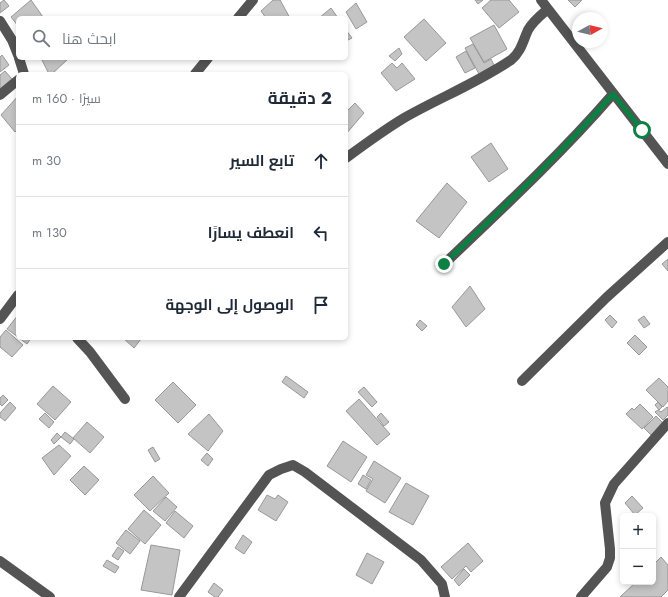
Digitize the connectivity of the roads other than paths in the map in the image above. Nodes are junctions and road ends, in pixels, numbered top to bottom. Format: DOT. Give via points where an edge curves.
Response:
graph roads {
  1 [pos="252,0"];
  2 [pos="541,0"];
  3 [pos="548,9"];
  4 [pos="240,16"];
  5 [pos="0,22"];
  6 [pos="16,50"];
  7 [pos="20,60"];
  8 [pos="206,60"];
  9 [pos="23,72"];
  10 [pos="197,72"];
  11 [pos="16,82"];
  12 [pos="613,94"];
  13 [pos="0,95"];
  14 [pos="348,157"];
  15 [pos="668,164"];
  16 [pos="668,242"];
  17 [pos="444,264"];
  18 [pos="16,299"];
  19 [pos="0,319"];
  20 [pos="79,340"];
  21 [pos="522,382"];
  22 [pos="125,399"];
  23 [pos="668,423"];
  24 [pos="0,561"];
  25 [pos="50,597"];
  26 [pos="180,597"];
  27 [pos="445,597"];
  28 [pos="581,597"];
  1 -- 4 [label="street"];
  2 -- 3 [label="street"];
  3 -- 12 [label="street"];
  3 -- 14 [label="street" via="528,29 521,49 511,60 404,118"];
  5 -- 6 [label="street"];
  7 -- 9 [label="street"];
  8 -- 10 [label="street"];
  11 -- 13 [label="street"];
  12 -- 15 [label="street"];
  12 -- 17 [label="street" via="521,191"];
  16 -- 21 [label="street" via="607,297"];
  18 -- 19 [label="street"];
  20 -- 22 [label="street"];
  23 -- 28 [label="street" via="614,484 605,503 610,558 607,567"];
  24 -- 25 [label="street"];
  26 -- 27 [label="street" via="269,475 293,465 421,560 442,584"];
}
